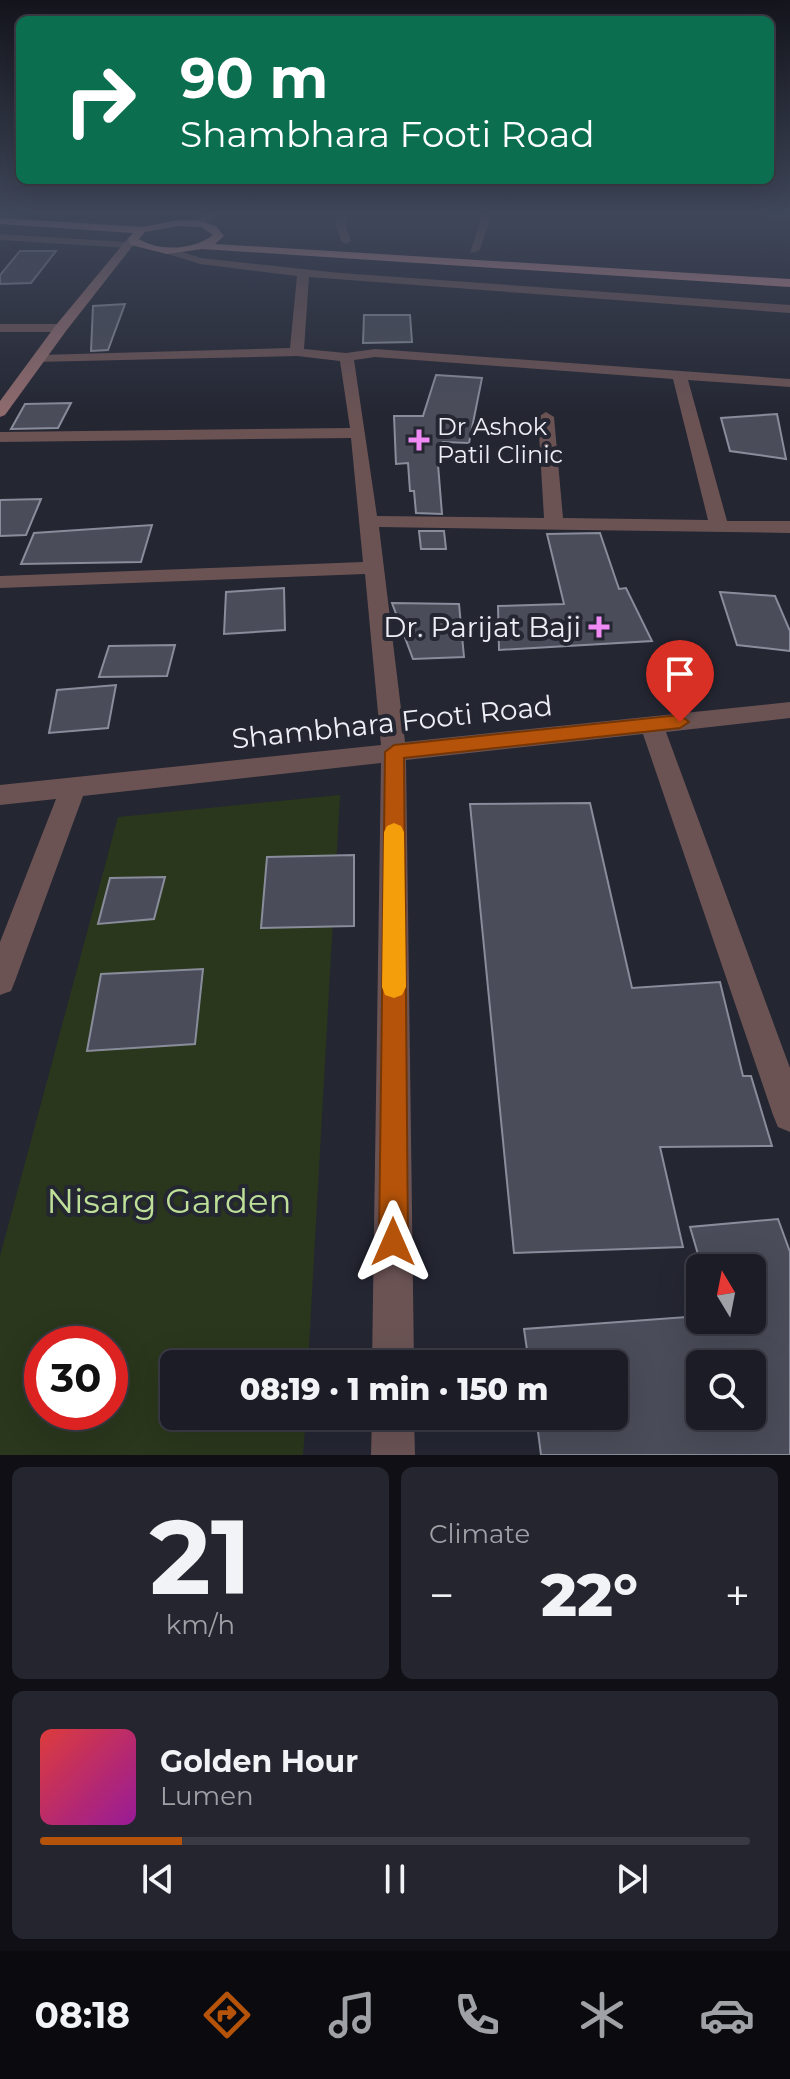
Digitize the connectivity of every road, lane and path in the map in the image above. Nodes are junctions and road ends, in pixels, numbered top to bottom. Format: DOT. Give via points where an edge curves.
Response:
graph roads {
  1 [pos="100,280"];
  2 [pos="302,280"];
  3 [pos="396,280"];
  4 [pos="741,280"];
  5 [pos="790,283"];
  6 [pos="790,309"];
  7 [pos="0,328"];
  8 [pos="61,328"];
  9 [pos="297,352"];
  10 [pos="346,357"];
  11 [pos="39,359"];
  12 [pos="679,375"];
  13 [pos="790,383"];
  14 [pos="0,412"];
  15 [pos="546,417"];
  16 [pos="359,433"];
  17 [pos="0,437"];
  18 [pos="369,521"];
  19 [pos="554,523"];
  20 [pos="719,526"];
  21 [pos="790,527"];
  22 [pos="374,568"];
  23 [pos="0,582"];
  24 [pos="790,710"];
  25 [pos="652,725"];
  26 [pos="394,752"];
  27 [pos="74,786"];
  28 [pos="0,795"];
  29 [pos="0,981"];
  30 [pos="781,1058"];
  31 [pos="790,1115"];
  32 [pos="393,1350"];
  33 [pos="393,1430"];
  34 [pos="393,1455"];
  1 -- 8 [label="main road"];
  2 -- 9 [label="street"];
  3 -- 6 [label="street"];
  4 -- 5 [label="highway"];
  7 -- 8 [label="street"];
  8 -- 11 [label="main road"];
  9 -- 10 [label="street"];
  9 -- 11 [label="street"];
  10 -- 12 [label="street" via="375,353"];
  10 -- 16 [label="street"];
  11 -- 14 [label="main road"];
  12 -- 13 [label="street"];
  12 -- 20 [label="street"];
  15 -- 19 [label="street"];
  16 -- 17 [label="street"];
  16 -- 18 [label="street"];
  18 -- 19 [label="street"];
  18 -- 22 [label="street"];
  19 -- 20 [label="street"];
  20 -- 21 [label="street"];
  22 -- 23 [label="street"];
  22 -- 26 [label="street"];
  24 -- 25 [label="street, Shambhara Footi Road"];
  25 -- 26 [label="street, Shambhara Footi Road"];
  25 -- 30 [label="street"];
  26 -- 27 [label="street, Shambhara Footi Road"];
  26 -- 32 [label="street"];
  27 -- 28 [label="street, Shambhara Footi Road"];
  27 -- 29 [label="street"];
  30 -- 31 [label="street"];
  33 -- 34 [label="street"];
}
